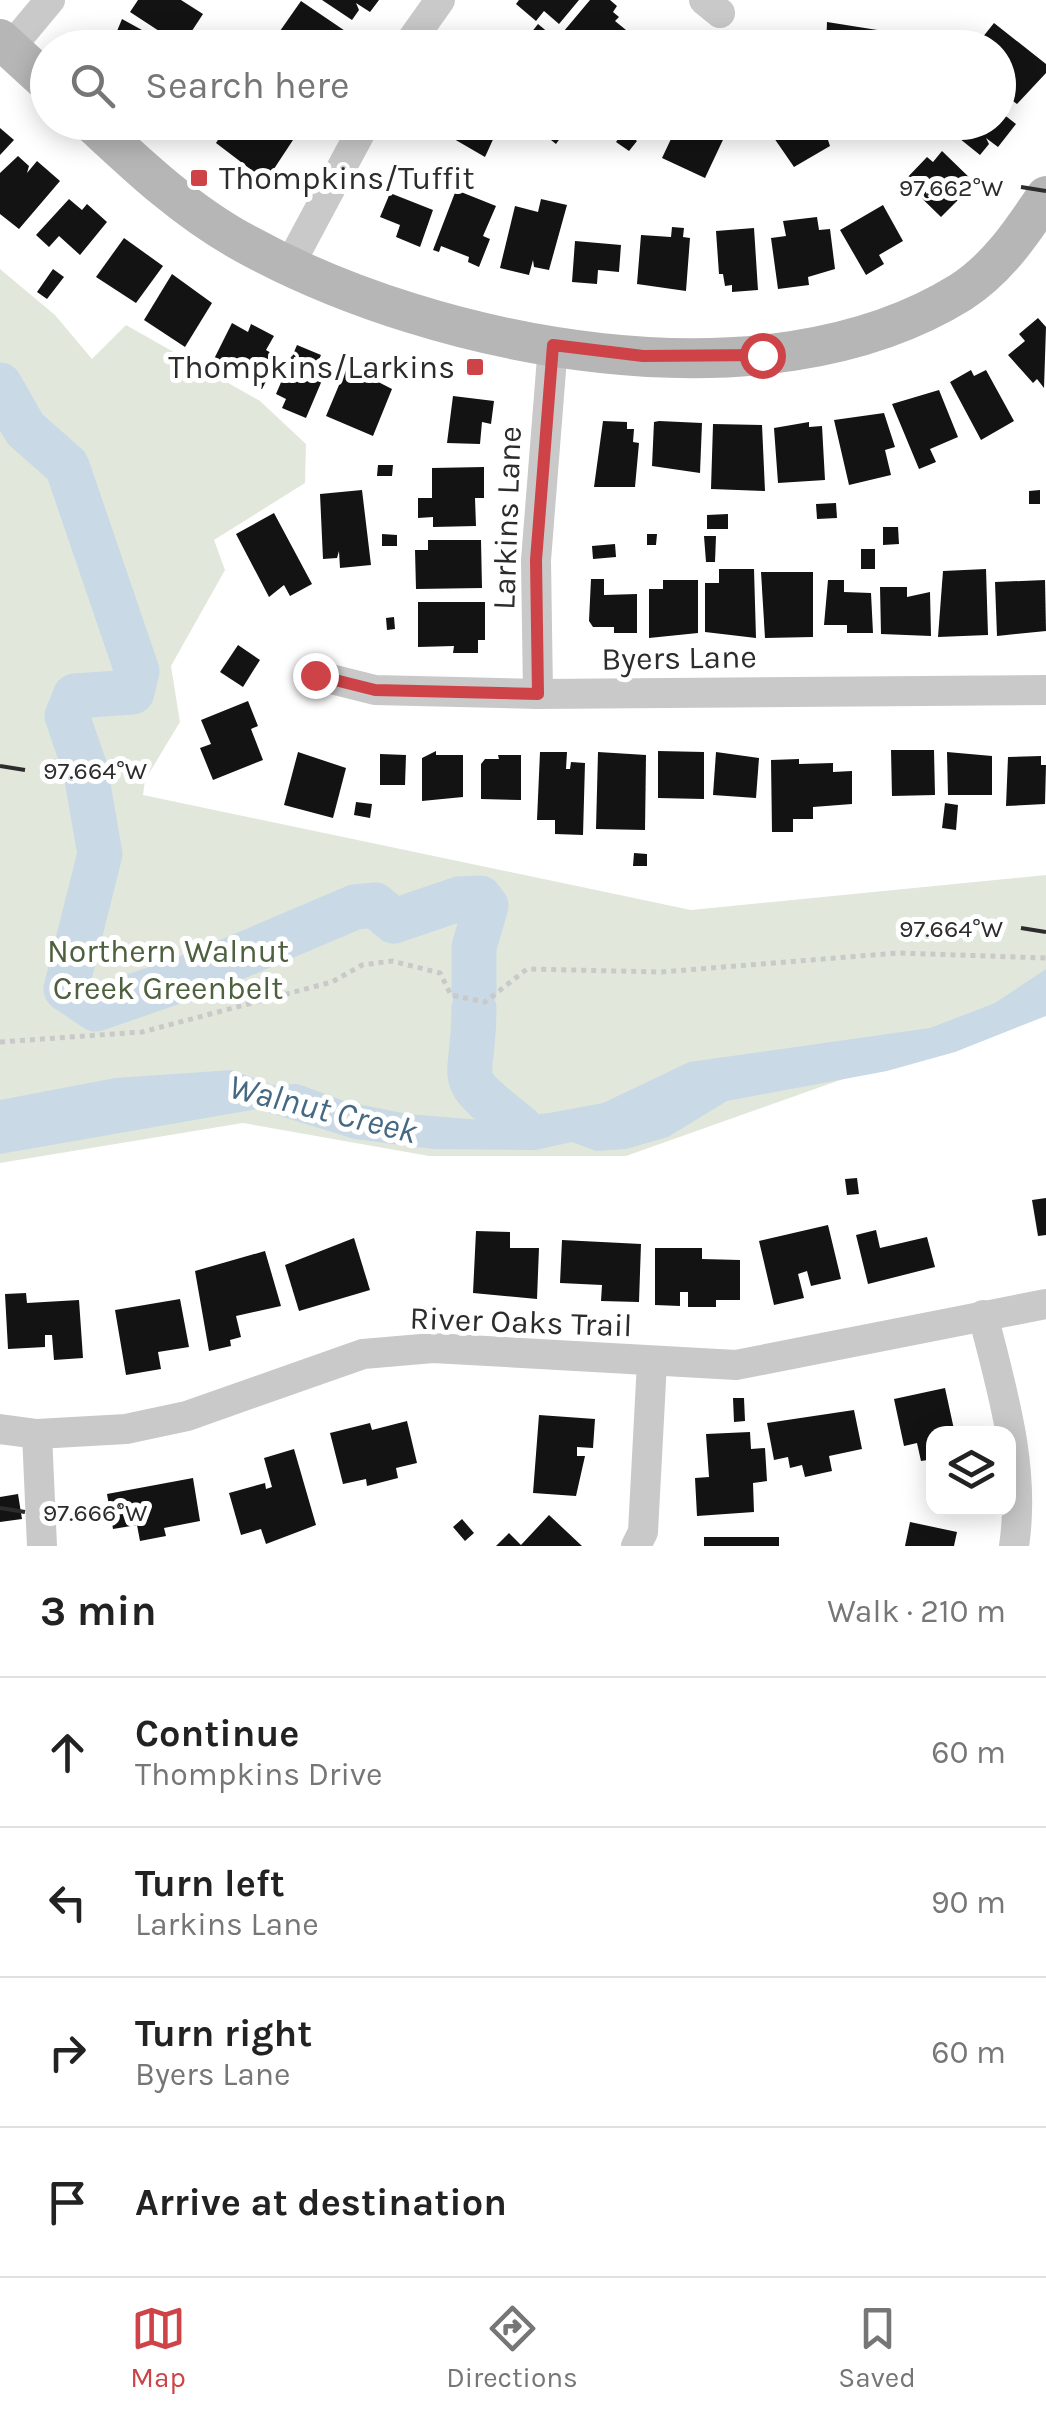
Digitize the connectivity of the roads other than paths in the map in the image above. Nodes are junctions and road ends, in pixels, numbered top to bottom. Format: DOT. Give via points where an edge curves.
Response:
graph roads {
  1 [pos="50,0"];
  2 [pos="440,0"];
  3 [pos="419,30"];
  4 [pos="5,44"];
  5 [pos="30,66"];
  6 [pos="112,140"];
  7 [pos="356,140"];
  8 [pos="1046,196"];
  9 [pos="288,266"];
  10 [pos="553,345"];
  11 [pos="315,675"];
  12 [pos="1046,690"];
  13 [pos="538,694"];
  14 [pos="1046,1304"];
  15 [pos="982,1315"];
  16 [pos="652,1362"];
  17 [pos="0,1429"];
  18 [pos="37,1434"];
  19 [pos="42,1546"];
  20 [pos="636,1546"];
  21 [pos="1014,1546"];
  1 -- 4 [label="street"];
  2 -- 3 [label="street"];
  4 -- 5 [label="street"];
  6 -- 9 [label="street" via="203,218"];
  7 -- 9 [label="street"];
  8 -- 10 [label="street" via="1009,250 962,291 838,344 762,355 643,356"];
  9 -- 10 [label="street" via="366,299"];
  10 -- 13 [label="street, Larkins Lane" via="536,560"];
  11 -- 13 [label="street, Byers Lane" via="375,690"];
  12 -- 13 [label="street, Byers Lane"];
  14 -- 15 [label="street, River Oaks Trail"];
  15 -- 16 [label="street, River Oaks Trail" via="736,1364"];
  15 -- 21 [label="street" via="1007,1408 1021,1501"];
  16 -- 18 [label="street, River Oaks Trail" via="433,1348 363,1354 187,1416 126,1429"];
  16 -- 20 [label="street" via="644,1532"];
  17 -- 18 [label="street, River Oaks Trail"];
  18 -- 19 [label="street"];
}
